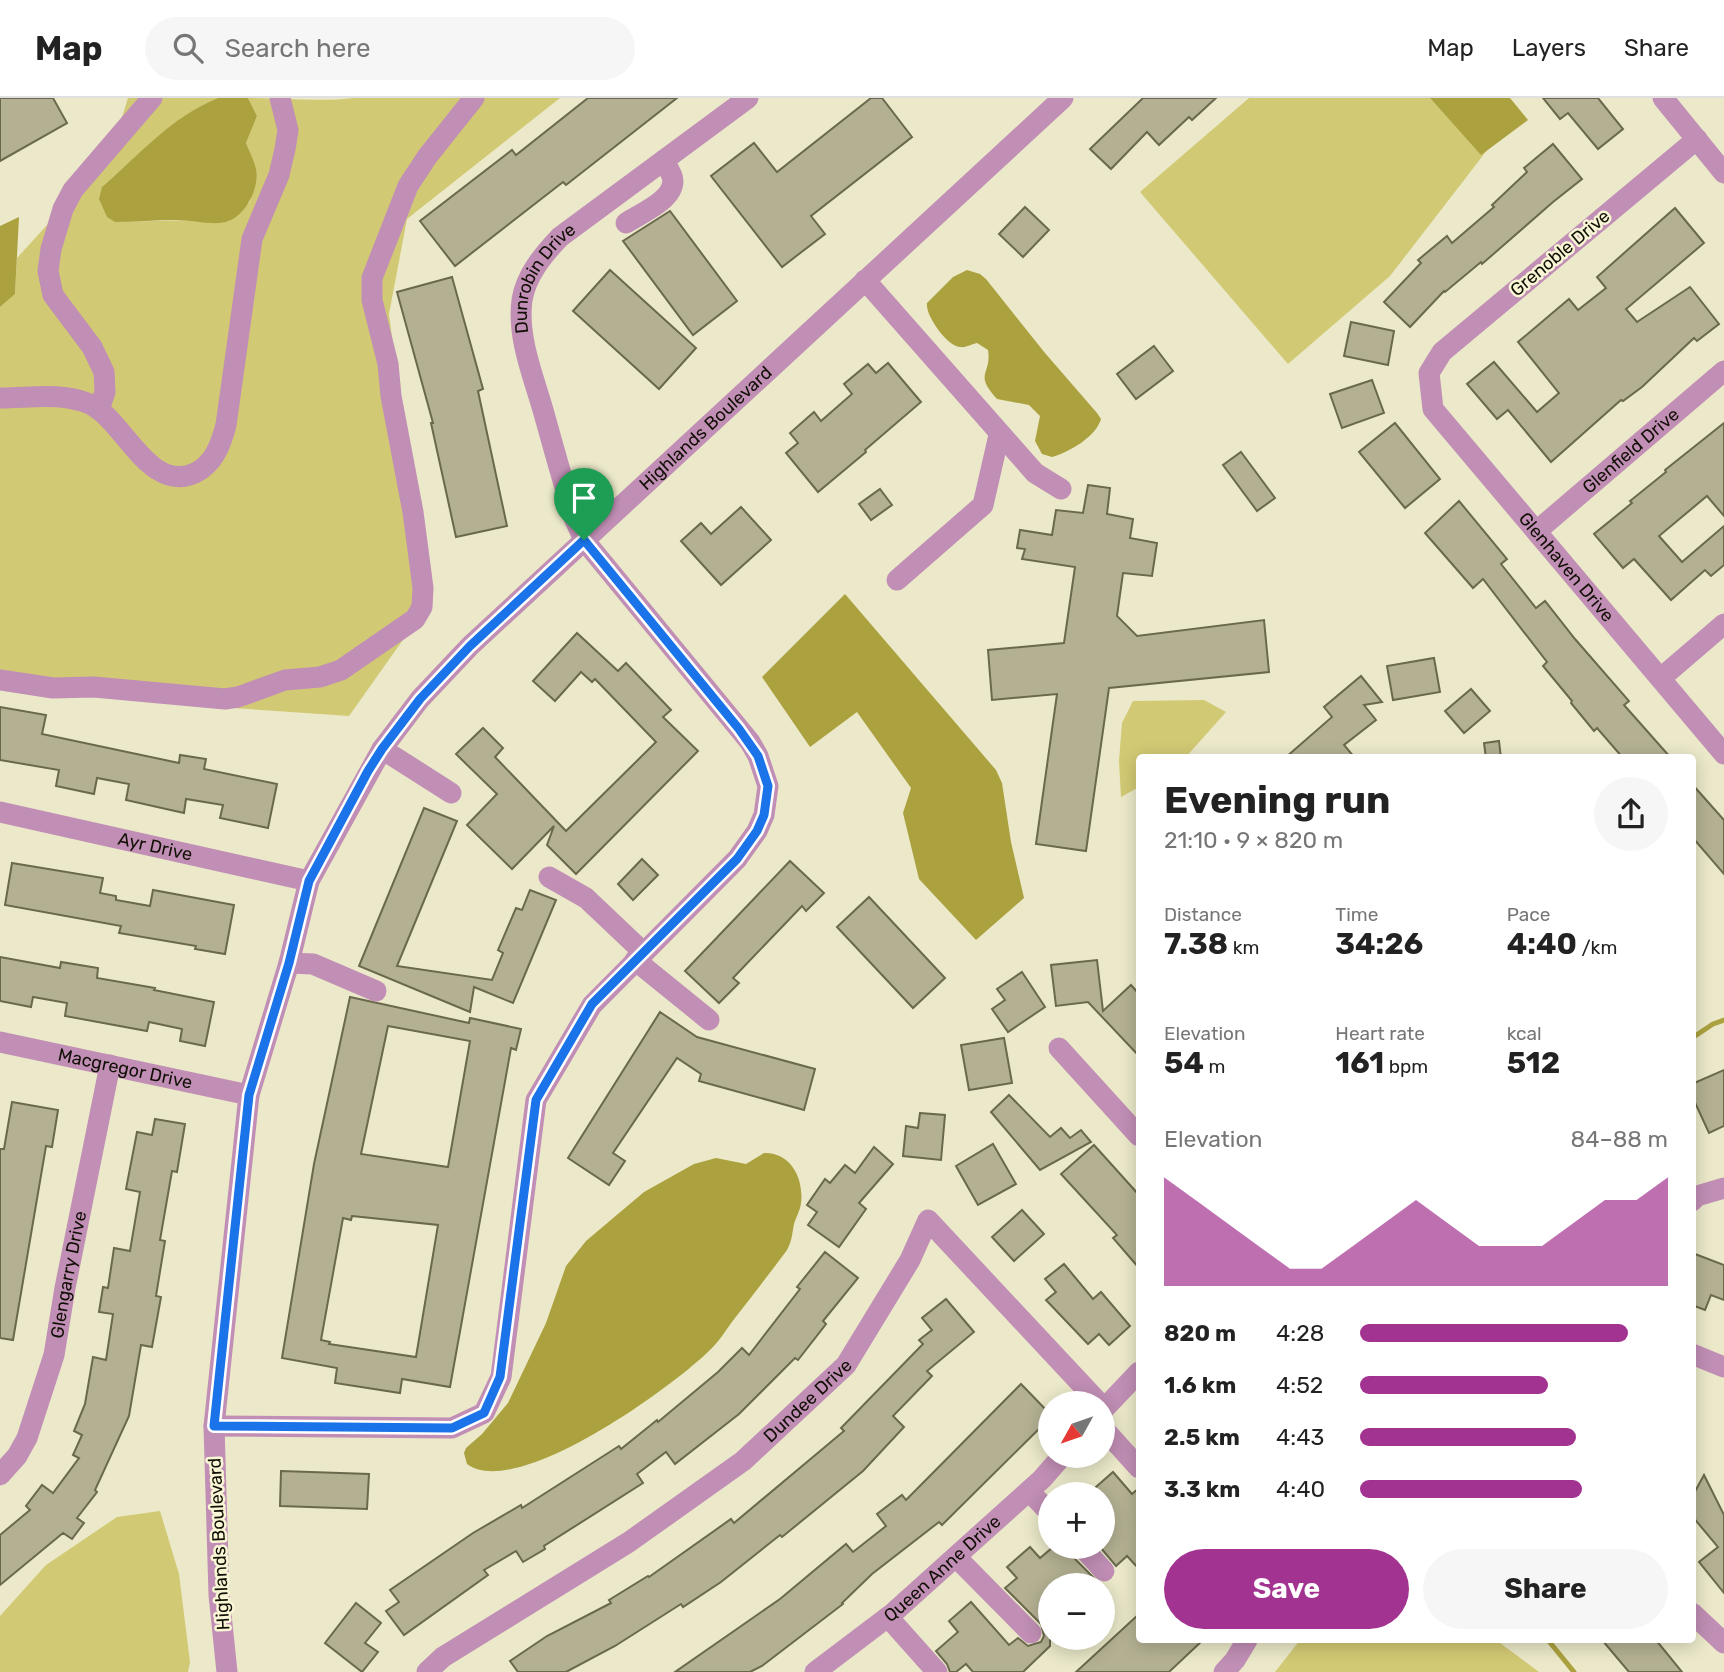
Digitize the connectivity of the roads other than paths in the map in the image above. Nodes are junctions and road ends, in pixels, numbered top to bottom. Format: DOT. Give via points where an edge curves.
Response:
graph roads {
  1 [pos="152,98"];
  2 [pos="279,98"];
  3 [pos="474,98"];
  4 [pos="748,98"];
  5 [pos="1063,98"];
  6 [pos="1663,98"];
  7 [pos="1697,139"];
  8 [pos="664,160"];
  9 [pos="1724,173"];
  10 [pos="626,223"];
  11 [pos="865,279"];
  12 [pos="1724,371"];
  13 [pos="1429,373"];
  14 [pos="0,398"];
  15 [pos="99,410"];
  16 [pos="999,435"];
  17 [pos="1061,489"];
  18 [pos="1538,530"];
  19 [pos="584,540"];
  20 [pos="897,580"];
  21 [pos="1724,624"];
  22 [pos="1661,678"];
  23 [pos="0,680"];
  24 [pos="382,749"];
  25 [pos="1724,754"];
  26 [pos="451,793"];
  27 [pos="0,812"];
  28 [pos="550,877"];
  29 [pos="309,881"];
  30 [pos="639,956"];
  31 [pos="289,963"];
  32 [pos="376,991"];
  33 [pos="709,1020"];
  34 [pos="0,1042"];
  35 [pos="1059,1048"];
  36 [pos="110,1065"];
  37 [pos="249,1095"];
  38 [pos="1136,1133"];
  39 [pos="1724,1188"];
  40 [pos="1696,1197"];
  41 [pos="1696,1356"];
  42 [pos="1724,1367"];
  43 [pos="1136,1375"];
  44 [pos="1084,1391"];
  45 [pos="1115,1397"];
  46 [pos="214,1426"];
  47 [pos="1115,1431"];
  48 [pos="1136,1463"];
  49 [pos="1051,1468"];
  50 [pos="0,1475"];
  51 [pos="1029,1491"];
  52 [pos="1038,1500"];
  53 [pos="956,1557"];
  54 [pos="1093,1559"];
  55 [pos="1104,1571"];
  56 [pos="888,1617"];
  57 [pos="1696,1617"];
  58 [pos="1031,1633"];
  59 [pos="1245,1643"];
  60 [pos="1724,1643"];
  61 [pos="228,1672"];
  62 [pos="427,1672"];
  63 [pos="815,1672"];
  64 [pos="937,1672"];
  65 [pos="1224,1672"];
  1 -- 15 [label="street" via="74,190 51,249 48,271 53,295 92,347 104,372 106,392"];
  2 -- 15 [label="street" via="288,130 285,149 253,239 221,445 199,471 169,474 148,463"];
  3 -- 23 [label="street" via="408,186 372,278 372,300 388,364 423,588 422,607 415,619 341,670 285,680 225,699 94,687 53,688"];
  4 -- 8 [label="street, Dunrobin Drive"];
  5 -- 11 [label="street, Highlands Boulevard"];
  6 -- 7 [label="street"];
  7 -- 9 [label="street"];
  7 -- 13 [label="street, Grenoble Drive" via="1442,352"];
  8 -- 10 [label="street" via="673,187 665,198"];
  8 -- 19 [label="street, Dunrobin Drive" via="550,248 532,274 522,301 521,324 531,369"];
  11 -- 16 [label="street"];
  11 -- 19 [label="street, Highlands Boulevard"];
  12 -- 18 [label="street, Glenfield Drive"];
  13 -- 18 [label="street, Glenhaven Drive" via="1433,409"];
  14 -- 15 [label="street" via="58,396"];
  16 -- 17 [label="street" via="1035,473"];
  16 -- 20 [label="street" via="983,505"];
  18 -- 22 [label="street, Glenhaven Drive"];
  19 -- 24 [label="street, Highlands Boulevard" via="444,672"];
  19 -- 30 [label="street, Dunrobin Drive" via="750,742 768,786 764,815 749,845"];
  21 -- 22 [label="street"];
  22 -- 25 [label="street, Glenhaven Drive"];
  24 -- 26 [label="street"];
  24 -- 29 [label="street, Highlands Boulevard"];
  27 -- 29 [label="street, Ayr Drive"];
  28 -- 30 [label="street" via="586,898"];
  29 -- 31 [label="street, Highlands Boulevard"];
  30 -- 33 [label="street"];
  30 -- 46 [label="street, Dunrobin Drive" via="592,1004 536,1100 500,1377 484,1413 452,1428"];
  31 -- 32 [label="street" via="313,964"];
  31 -- 37 [label="street, Highlands Boulevard"];
  34 -- 36 [label="street, Macgregor Drive"];
  35 -- 38 [label="street"];
  36 -- 37 [label="street, Macgregor Drive"];
  36 -- 50 [label="street, Glengarry Drive" via="54,1355 27,1438"];
  37 -- 46 [label="street, Highlands Boulevard"];
  39 -- 40 [label="street"];
  41 -- 42 [label="street"];
  43 -- 45 [label="street"];
  44 -- 62 [label="street, Dundee Drive" via="928,1220 911,1260 846,1365 743,1461 629,1542 443,1657"];
  46 -- 61 [label="street, Highlands Boulevard" via="219,1595"];
  47 -- 48 [label="street"];
  49 -- 51 [label="street, Queen Anne Drive"];
  51 -- 52 [label="street"];
  51 -- 53 [label="street, Queen Anne Drive"];
  53 -- 56 [label="street, Queen Anne Drive"];
  53 -- 58 [label="street"];
  54 -- 55 [label="street"];
  56 -- 63 [label="street, Queen Anne Drive"];
  56 -- 64 [label="street"];
  57 -- 60 [label="street"];
  59 -- 65 [label="street"];
}
